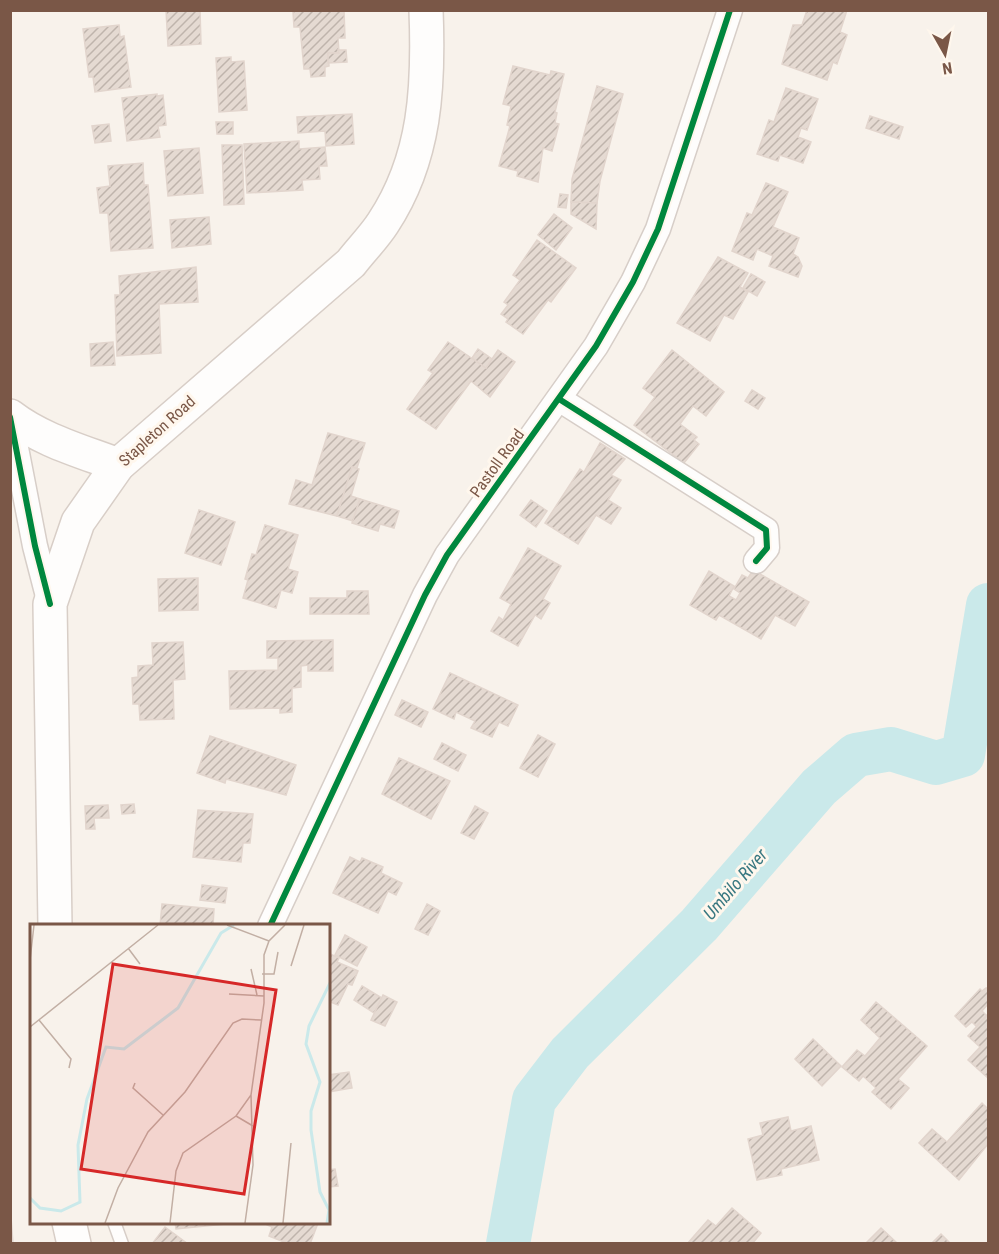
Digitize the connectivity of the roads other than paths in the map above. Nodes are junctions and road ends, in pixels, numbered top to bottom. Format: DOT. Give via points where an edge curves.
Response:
graph roads {
  1 [pos="426,10"];
  2 [pos="730,10"];
  3 [pos="559,399"];
  4 [pos="10,416"];
  5 [pos="118,465"];
  6 [pos="756,561"];
  7 [pos="50,604"];
  8 [pos="55,924"];
  9 [pos="271,924"];
  10 [pos="69,1224"];
  11 [pos="115,1224"];
  12 [pos="74,1244"];
  13 [pos="122,1244"];
  1 -- 5 [label="main road, Stapleton Road" via="428,76 422,132 402,191 382,225 351,263"];
  2 -- 3 [label="street, Pastoll Road" via="658,229 597,346"];
  3 -- 6 [label="street" via="766,530 766,548"];
  3 -- 9 [label="street, Pastoll Road" via="447,555 425,595"];
  4 -- 5 [label="main road" via="43,436"];
  4 -- 7 [label="street"];
  5 -- 7 [label="main road, Stapleton Road" via="78,522"];
  7 -- 8 [label="main road, Stapleton Road"];
  10 -- 12 [label="main road"];
  11 -- 13 [label="lane"];
}
